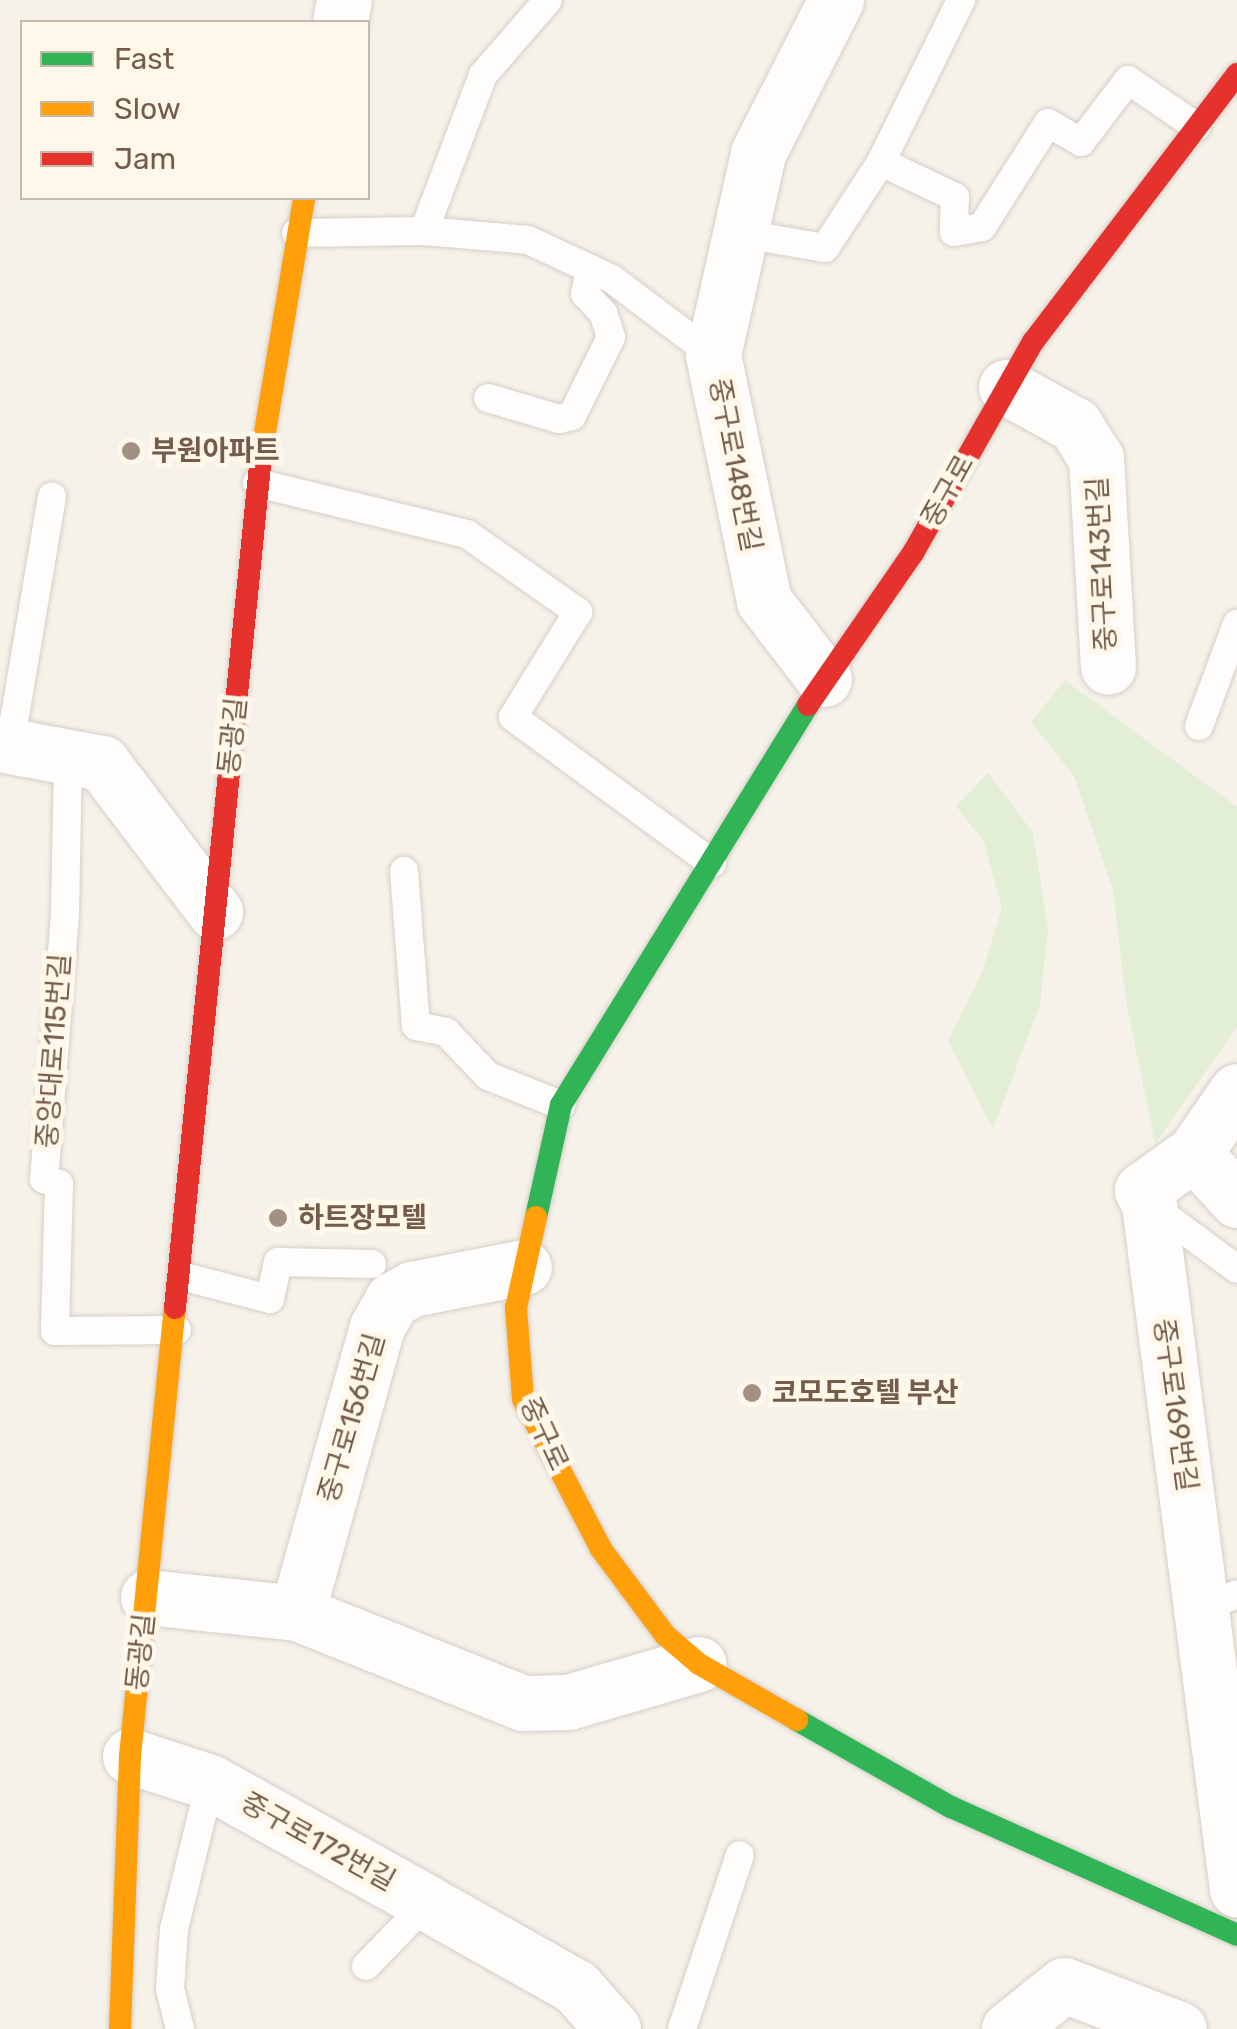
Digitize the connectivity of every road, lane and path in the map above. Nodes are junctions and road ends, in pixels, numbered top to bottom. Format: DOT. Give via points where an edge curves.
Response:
graph roads {
  1 [pos="548,0"];
  2 [pos="836,0"];
  3 [pos="960,0"];
  4 [pos="1237,74"];
  5 [pos="1197,127"];
  6 [pos="881,162"];
  7 [pos="304,200"];
  8 [pos="424,231"];
  9 [pos="296,233"];
  10 [pos="738,233"];
  11 [pos="590,268"];
  12 [pos="713,354"];
  13 [pos="1006,387"];
  14 [pos="488,398"];
  15 [pos="257,483"];
  16 [pos="52,497"];
  17 [pos="1237,624"];
  18 [pos="1108,667"];
  19 [pos="824,678"];
  20 [pos="1199,726"];
  21 [pos="5,744"];
  22 [pos="68,758"];
  23 [pos="712,863"];
  24 [pos="404,871"];
  25 [pos="215,912"];
  26 [pos="1237,1092"];
  27 [pos="562,1105"];
  28 [pos="1194,1153"];
  29 [pos="1237,1200"];
  30 [pos="1149,1204"];
  31 [pos="372,1264"];
  32 [pos="524,1267"];
  33 [pos="1237,1270"];
  34 [pos="181,1276"];
  35 [pos="177,1330"];
  36 [pos="148,1597"];
  37 [pos="1220,1600"];
  38 [pos="297,1613"];
  39 [pos="699,1664"];
  40 [pos="1227,1753"];
  41 [pos="130,1756"];
  42 [pos="210,1782"];
  43 [pos="740,1854"];
  44 [pos="1237,1889"];
  45 [pos="427,1902"];
  46 [pos="1237,1935"];
  47 [pos="366,1966"];
  48 [pos="1158,2025"];
  49 [pos="120,2029"];
  50 [pos="180,2029"];
  51 [pos="613,2029"];
  52 [pos="682,2029"];
  53 [pos="1010,2029"];
  1 -- 8 [label="lane" via="483,75"];
  2 -- 10 [label="street, 중구로148번길" via="758,154"];
  3 -- 6 [label="lane"];
  4 -- 5 [label="main road, 중구로"];
  5 -- 6 [label="lane" via="1128,80 1081,142 1048,123 982,228 954,232 955,197"];
  5 -- 13 [label="main road, 중구로"];
  6 -- 10 [label="lane" via="825,248"];
  7 -- 9 [label="main road, 동광길"];
  8 -- 9 [label="lane"];
  8 -- 11 [label="lane" via="528,240"];
  9 -- 15 [label="main road, 동광길"];
  10 -- 12 [label="street, 중구로148번길"];
  11 -- 12 [label="lane"];
  11 -- 14 [label="lane" via="585,294 603,313 611,337 572,416 560,419"];
  12 -- 19 [label="street, 중구로148번길" via="764,601"];
  13 -- 18 [label="street, 중구로143번길" via="1075,425 1096,458"];
  13 -- 19 [label="main road, 중구로" via="913,552"];
  15 -- 23 [label="lane" via="467,534 578,612 513,717"];
  15 -- 25 [label="main road, 동광길"];
  16 -- 21 [label="lane"];
  17 -- 20 [label="lane"];
  19 -- 23 [label="main road, 중구로"];
  21 -- 22 [label="street"];
  22 -- 25 [label="street" via="102,763"];
  22 -- 35 [label="lane, 중앙대로115번길" via="65,914 44,1178 59,1184 55,1331"];
  23 -- 27 [label="main road, 중구로"];
  24 -- 27 [label="lane" via="416,1026 446,1032 488,1076"];
  25 -- 34 [label="main road, 동광길"];
  26 -- 28 [label="street"];
  27 -- 32 [label="main road, 중구로"];
  28 -- 29 [label="street"];
  28 -- 30 [label="street" via="1142,1190"];
  30 -- 33 [label="lane"];
  30 -- 37 [label="street, 중구로169번길"];
  31 -- 34 [label="lane" via="278,1262 270,1298"];
  32 -- 38 [label="street, 중구로156번길" via="412,1289 392,1300 377,1327"];
  32 -- 39 [label="main road, 중구로" via="516,1308 523,1399 601,1548 664,1635"];
  34 -- 35 [label="main road, 동광길"];
  35 -- 36 [label="main road, 동광길"];
  36 -- 38 [label="street"];
  36 -- 41 [label="main road, 동광길"];
  37 -- 40 [label="street, 중구로169번길"];
  38 -- 39 [label="street" via="523,1703 568,1702"];
  39 -- 46 [label="main road, 중구로" via="950,1808"];
  40 -- 44 [label="street, 중구로169번길"];
  41 -- 42 [label="street, 중구로172번길"];
  41 -- 49 [label="main road, 동광길"];
  42 -- 45 [label="street, 중구로172번길"];
  42 -- 50 [label="lane, 중구로172번길" via="174,1929 170,1989"];
  43 -- 52 [label="lane"];
  45 -- 47 [label="lane, 중구로172번길"];
  45 -- 51 [label="street, 중구로172번길" via="576,1987"];
  48 -- 53 [label="street" via="1064,1985"];
}
